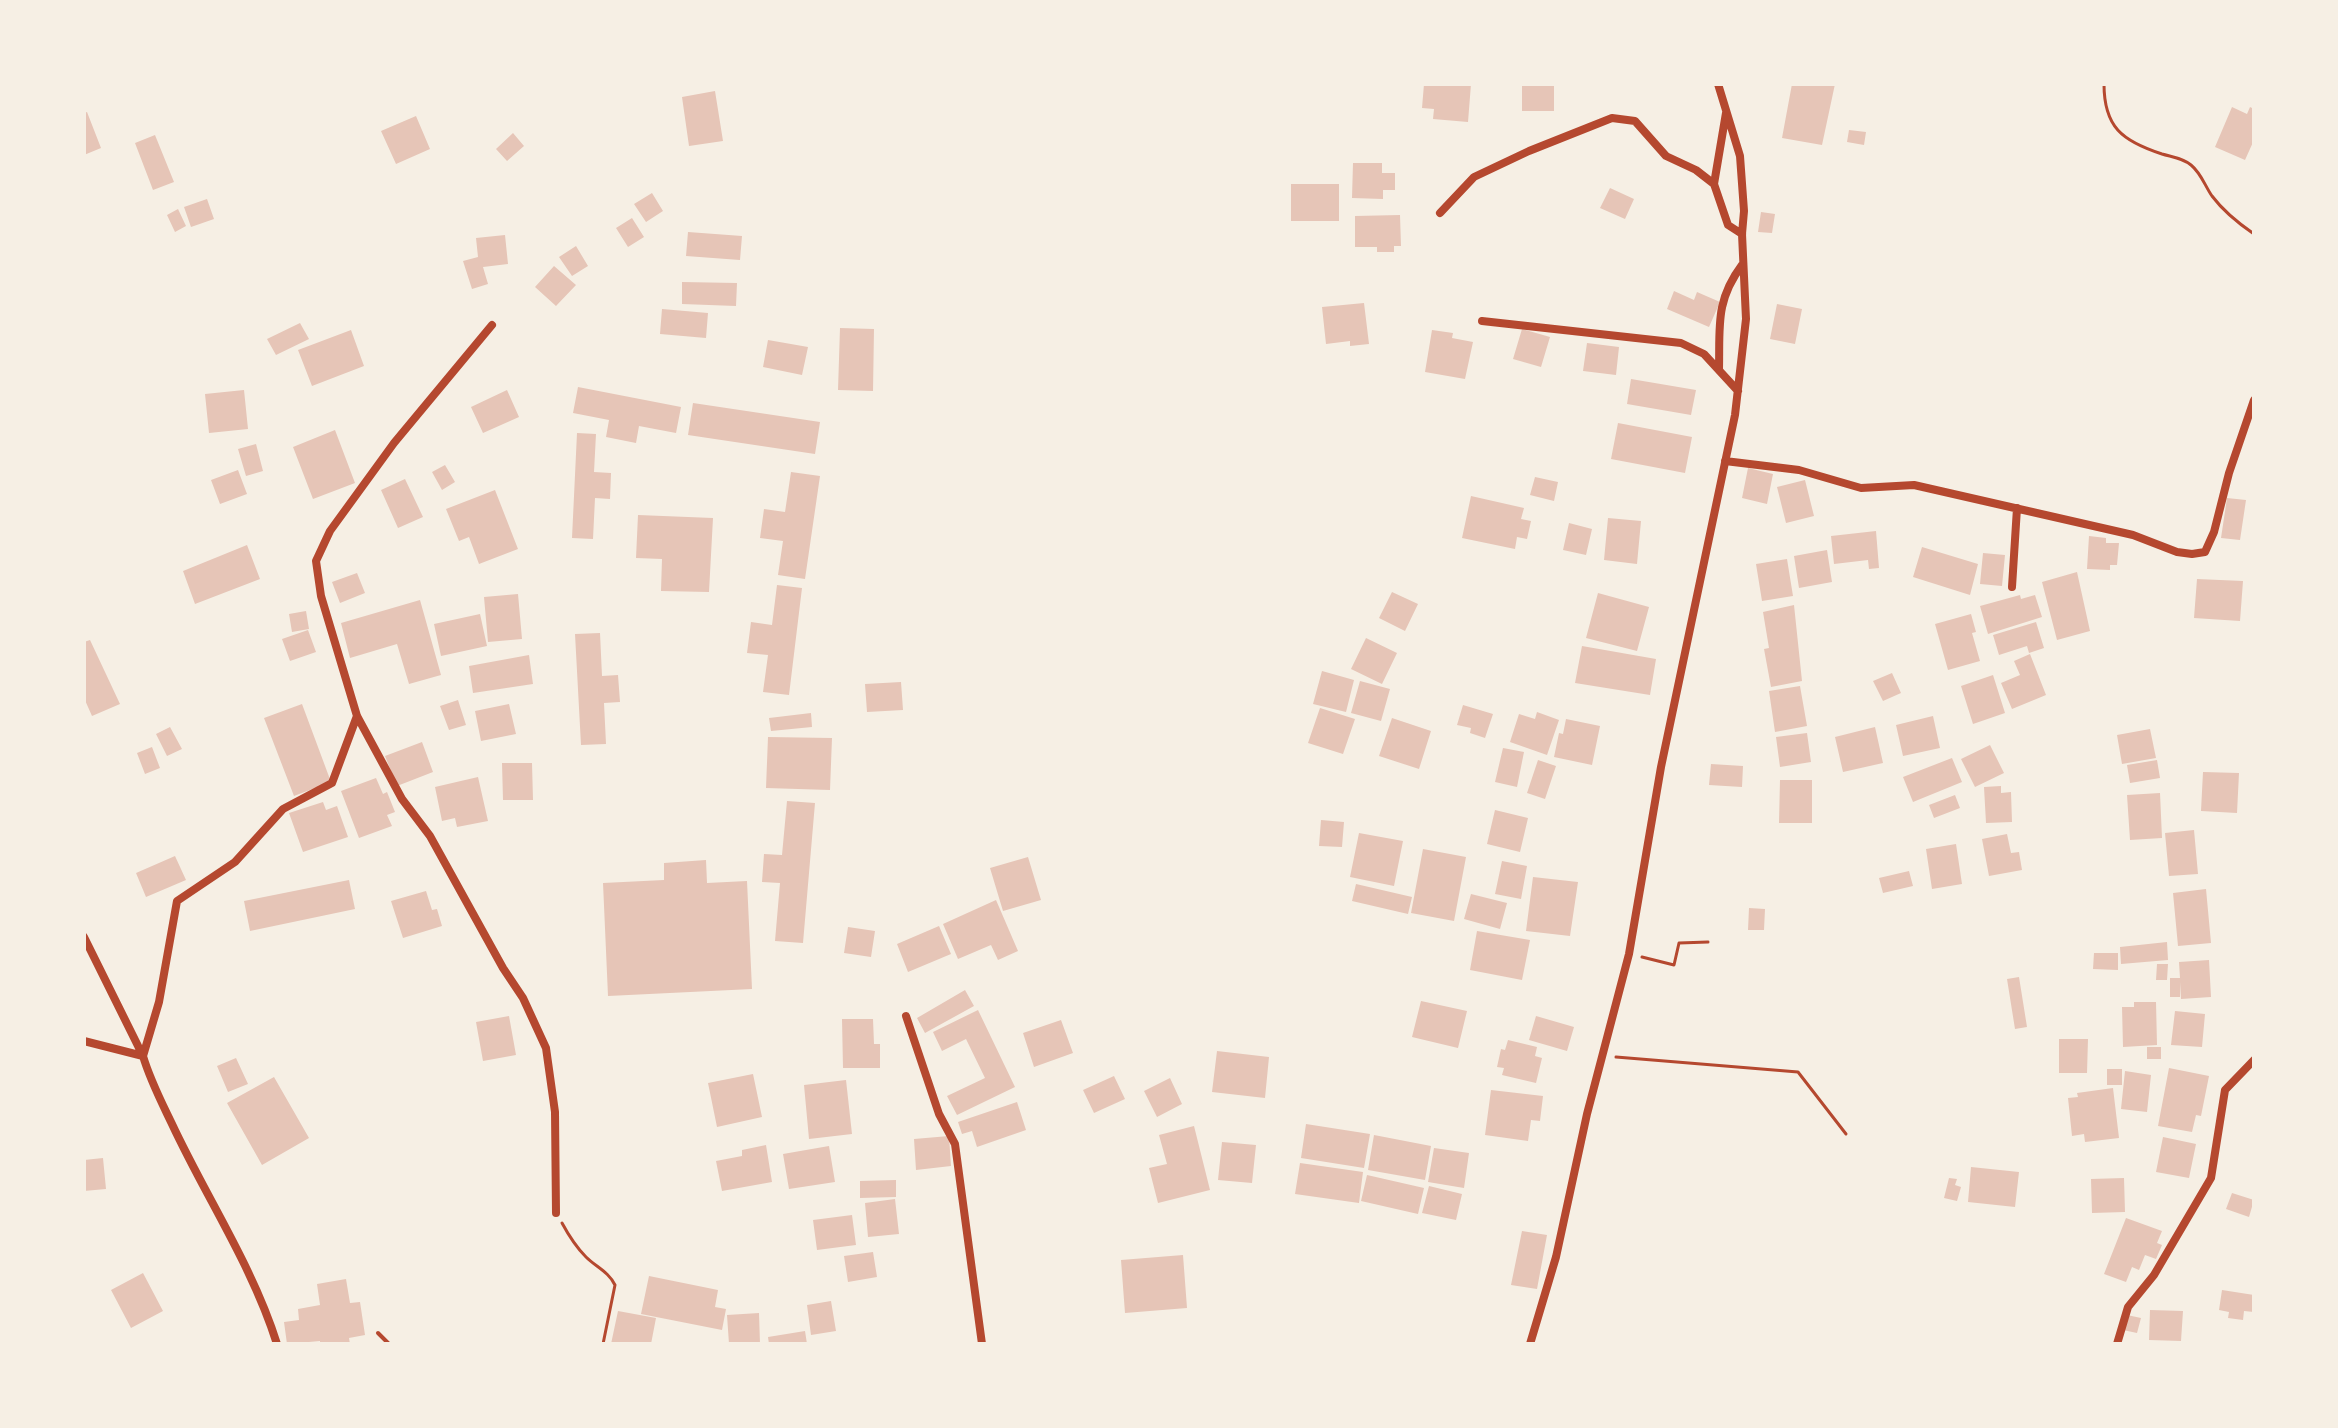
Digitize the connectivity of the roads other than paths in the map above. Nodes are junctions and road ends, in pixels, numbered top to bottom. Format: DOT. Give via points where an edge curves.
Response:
graph roads {
  1 [pos="1718,84"];
  2 [pos="1727,109"];
  3 [pos="1714,184"];
  4 [pos="1440,213"];
  5 [pos="1742,234"];
  6 [pos="1743,265"];
  7 [pos="1482,321"];
  8 [pos="492,325"];
  9 [pos="1719,369"];
  10 [pos="1738,391"];
  11 [pos="2254,400"];
  12 [pos="1725,461"];
  13 [pos="2017,508"];
  14 [pos="2012,587"];
  15 [pos="357,716"];
  16 [pos="84,937"];
  17 [pos="906,1016"];
  18 [pos="84,1041"];
  19 [pos="143,1056"];
  20 [pos="2254,1060"];
  21 [pos="556,1213"];
  22 [pos="378,1333"];
  23 [pos="277,1344"];
  24 [pos="389,1344"];
  25 [pos="982,1344"];
  26 [pos="1530,1344"];
  27 [pos="2117,1344"];
  1 -- 2 [label="street"];
  2 -- 3 [label="street"];
  2 -- 5 [label="street" via="1740,156"];
  3 -- 4 [label="street" via="1666,156 1635,121 1612,118 1474,177"];
  3 -- 5 [label="street" via="1728,225"];
  5 -- 6 [label="street"];
  6 -- 9 [label="street" via="1721,303"];
  6 -- 10 [label="street" via="1746,319"];
  7 -- 9 [label="street" via="1681,343"];
  8 -- 15 [label="street" via="394,443 330,531 316,561 321,596"];
  9 -- 10 [label="street"];
  10 -- 12 [label="street"];
  11 -- 13 [label="street" via="2205,552 2177,552 2133,535"];
  12 -- 13 [label="street" via="1799,470 1861,488 1914,485"];
  12 -- 26 [label="street" via="1661,767 1629,954"];
  13 -- 14 [label="street"];
  15 -- 19 [label="street" via="332,783 283,809 235,862 177,901 159,1002"];
  15 -- 21 [label="street" via="523,998 546,1048 555,1112"];
  16 -- 19 [label="street"];
  17 -- 25 [label="street" via="939,1114 955,1144"];
  18 -- 19 [label="street"];
  19 -- 23 [label="street" via="196,1175 265,1305"];
  20 -- 27 [label="street" via="2225,1090 2211,1178 2154,1275 2128,1307"];
  22 -- 24 [label="lane"];
}
